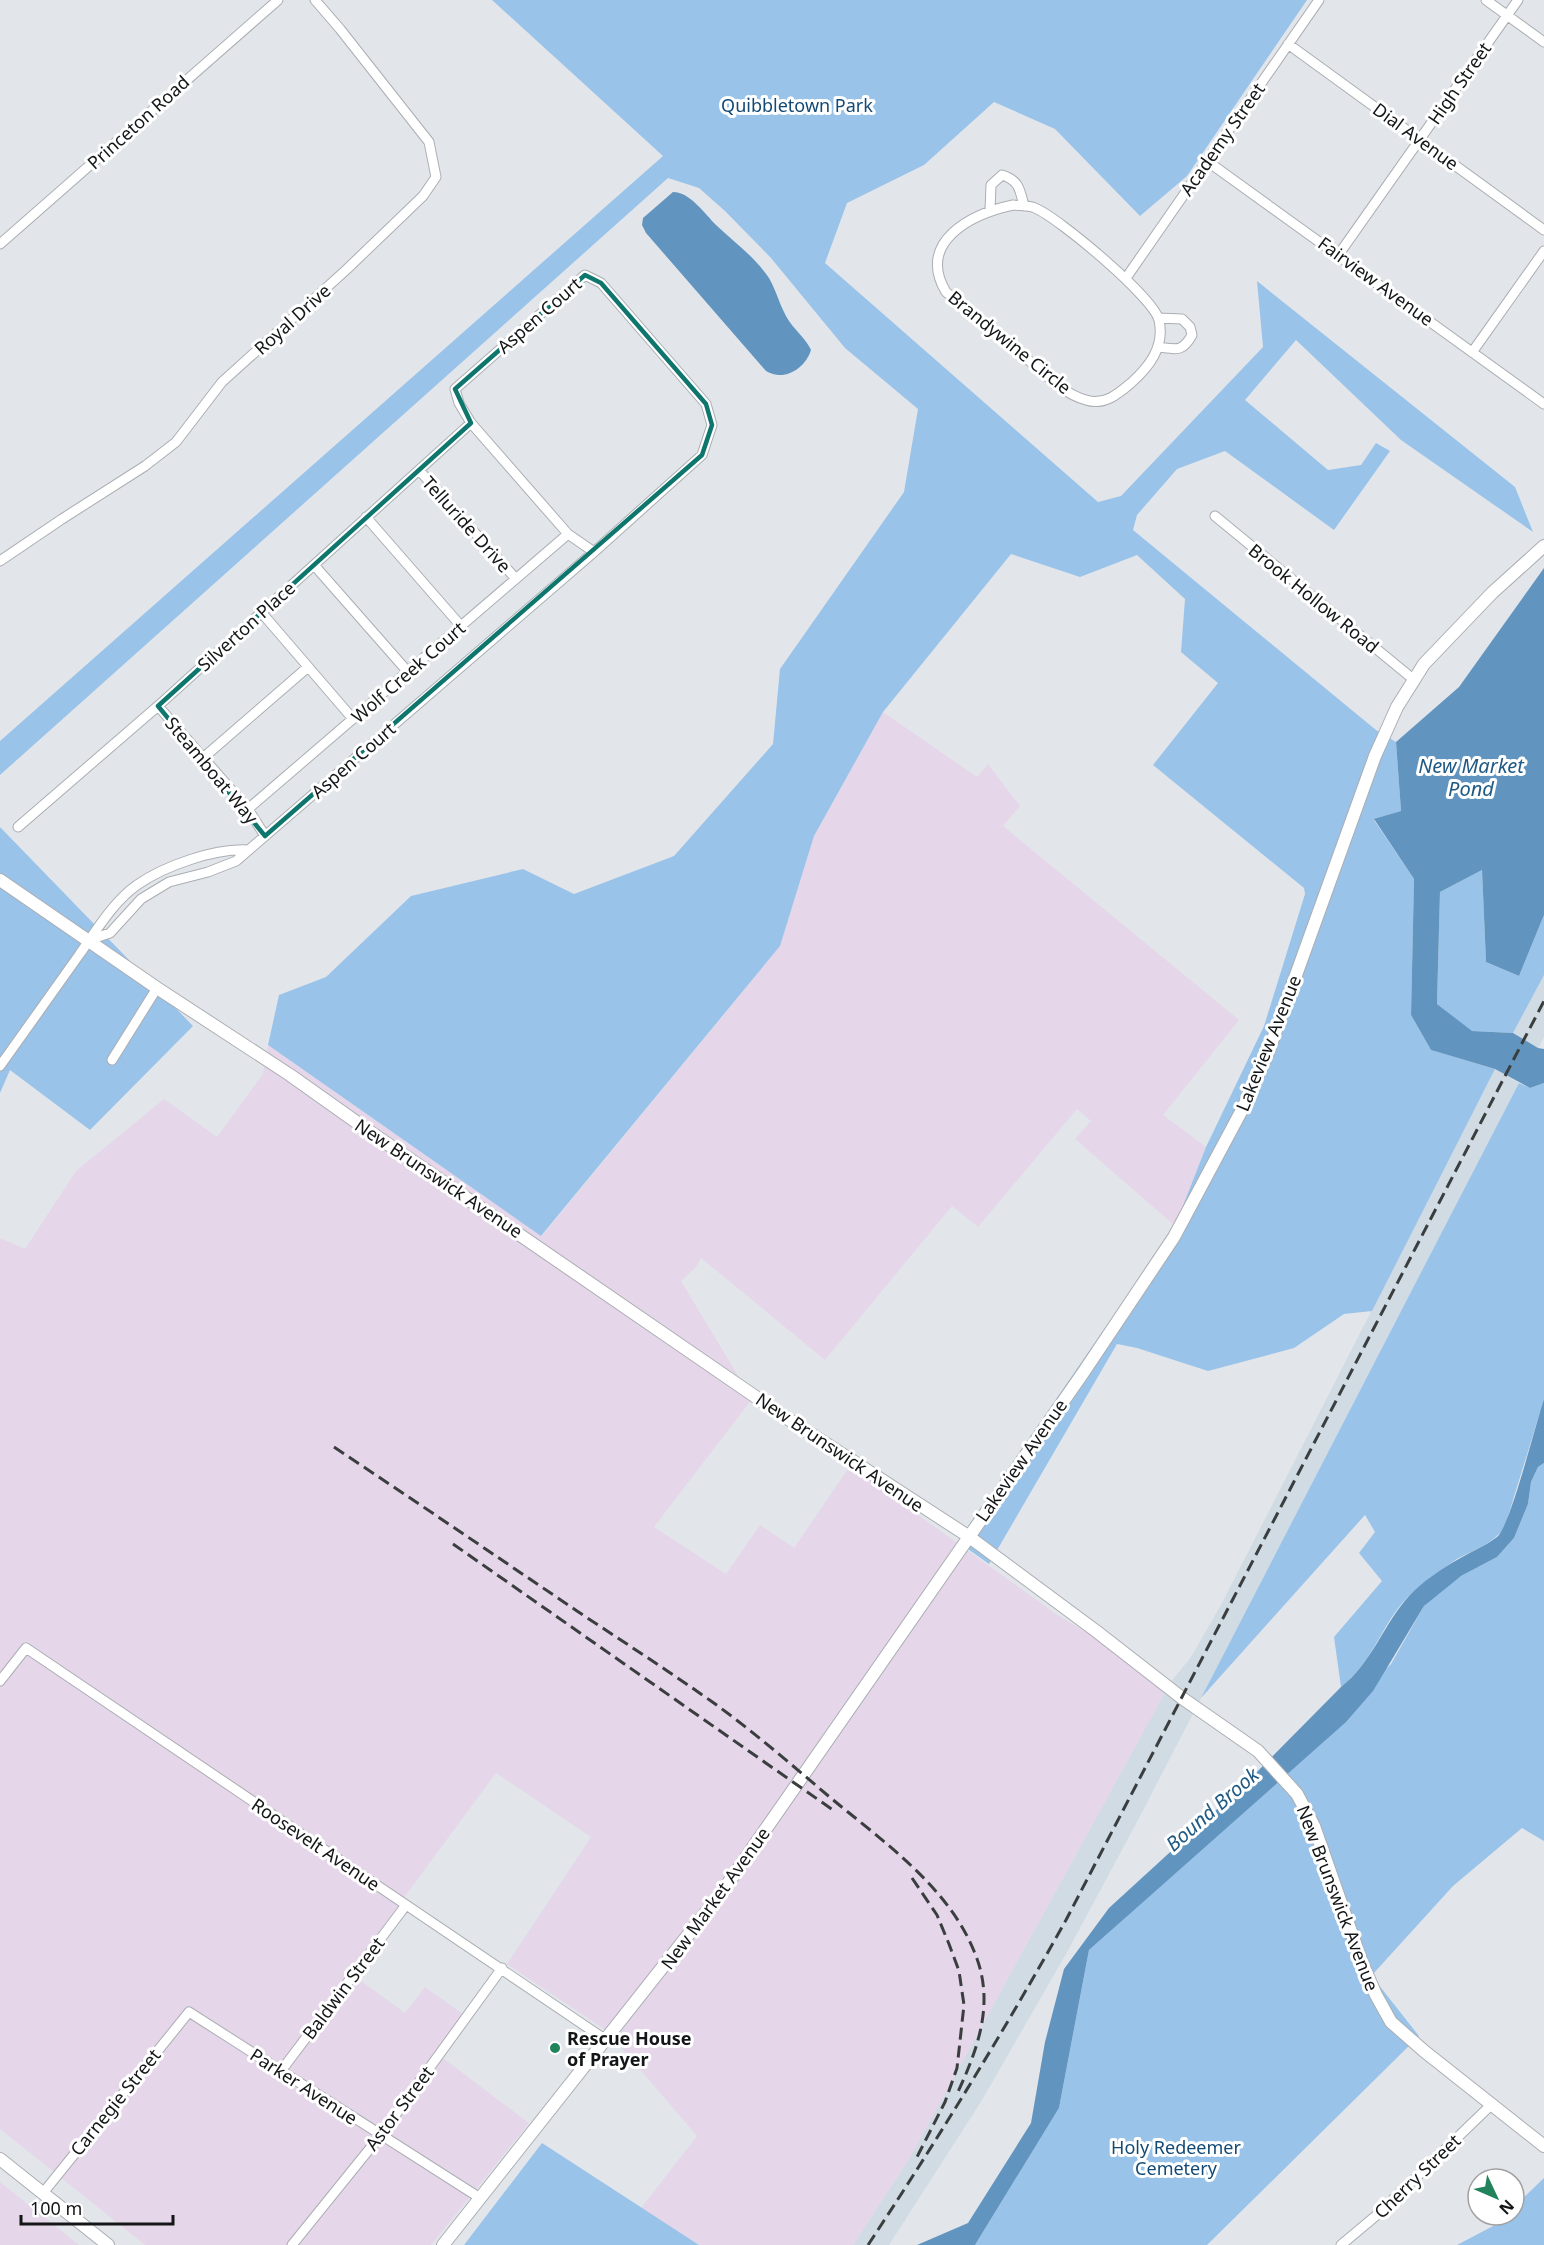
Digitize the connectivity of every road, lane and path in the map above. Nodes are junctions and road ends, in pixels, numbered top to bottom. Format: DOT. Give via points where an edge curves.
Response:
graph roads {
  1 [pos="278,0"];
  2 [pos="315,0"];
  3 [pos="1319,0"];
  4 [pos="1486,0"];
  5 [pos="1518,0"];
  6 [pos="1507,15"];
  7 [pos="1544,42"];
  8 [pos="1288,44"];
  9 [pos="1420,139"];
  10 [pos="1207,161"];
  11 [pos="1024,206"];
  12 [pos="990,210"];
  13 [pos="1544,230"];
  14 [pos="0,244"];
  15 [pos="1544,251"];
  16 [pos="1339,254"];
  17 [pos="1126,278"];
  18 [pos="1158,318"];
  19 [pos="1158,347"];
  20 [pos="1473,351"];
  21 [pos="1544,404"];
  22 [pos="471,423"];
  23 [pos="419,470"];
  24 [pos="1215,516"];
  25 [pos="366,517"];
  26 [pos="568,534"];
  27 [pos="1544,546"];
  28 [pos="594,552"];
  29 [pos="0,561"];
  30 [pos="314,565"];
  31 [pos="516,579"];
  32 [pos="261,612"];
  33 [pos="461,626"];
  34 [pos="308,668"];
  35 [pos="408,672"];
  36 [pos="1413,679"];
  37 [pos="158,706"];
  38 [pos="353,719"];
  39 [pos="203,758"];
  40 [pos="248,809"];
  41 [pos="18,827"];
  42 [pos="265,836"];
  43 [pos="248,850"];
  44 [pos="0,880"];
  45 [pos="89,940"];
  46 [pos="157,988"];
  47 [pos="112,1060"];
  48 [pos="0,1066"];
  49 [pos="968,1536"];
  50 [pos="0,1681"];
  51 [pos="406,1905"];
  52 [pos="502,1968"];
  53 [pos="189,2012"];
  54 [pos="606,2040"];
  55 [pos="281,2071"];
  56 [pos="1491,2105"];
  57 [pos="380,2136"];
  58 [pos="1544,2146"];
  59 [pos="0,2158"];
  60 [pos="43,2193"];
  61 [pos="480,2198"];
  62 [pos="108,2245"];
  63 [pos="291,2245"];
  64 [pos="443,2245"];
  65 [pos="1341,2245"];
  1 -- 14 [label="street, Princeton Road"];
  2 -- 29 [label="street, Royal Drive" via="429,142 436,177 423,196 222,382 176,442"];
  3 -- 8 [label="street, Academy Street"];
  4 -- 6 [label="street"];
  5 -- 6 [label="street, High Street"];
  6 -- 7 [label="street"];
  6 -- 9 [label="street, High Street"];
  8 -- 9 [label="street, Dial Avenue"];
  8 -- 10 [label="street, Academy Street"];
  9 -- 13 [label="street, Dial Avenue"];
  9 -- 16 [label="street, High Street"];
  10 -- 16 [label="street, Fairview Avenue"];
  10 -- 17 [label="street, Academy Street"];
  11 -- 12 [label="street, Brandywine Circle"];
  11 -- 12 [label="street" via="1012,177 1002,175 991,185"];
  11 -- 17 [label="street, Brandywine Circle" via="1049,216"];
  12 -- 19 [label="street, Brandywine Circle" via="951,233 944,242 937,259 941,283 1053,381 1086,400 1110,399 1143,372"];
  15 -- 20 [label="street"];
  16 -- 20 [label="street, Fairview Avenue"];
  17 -- 18 [label="street, Brandywine Circle"];
  18 -- 19 [label="street"];
  18 -- 19 [label="street" via="1182,319 1192,335 1178,350"];
  20 -- 21 [label="street, Fairview Avenue"];
  22 -- 23 [label="street, Silverton Place"];
  22 -- 26 [label="street, Aspen Court"];
  22 -- 28 [label="street, Aspen Court" via="455,389 585,275 602,283 706,404 712,425 702,455"];
  23 -- 25 [label="street, Silverton Place"];
  23 -- 31 [label="street, Telluride Drive"];
  24 -- 36 [label="street, Brook Hollow Road"];
  25 -- 30 [label="street, Silverton Place"];
  25 -- 33 [label="street"];
  26 -- 28 [label="street, Aspen Court"];
  26 -- 31 [label="street, Wolf Creek Court"];
  27 -- 36 [label="street, Lakeview Avenue" via="1468,617"];
  28 -- 42 [label="street, Aspen Court"];
  30 -- 32 [label="street, Silverton Place"];
  30 -- 35 [label="street"];
  31 -- 33 [label="street, Wolf Creek Court"];
  32 -- 34 [label="street"];
  32 -- 37 [label="street, Silverton Place"];
  33 -- 35 [label="street, Wolf Creek Court"];
  34 -- 38 [label="street"];
  34 -- 39 [label="street"];
  35 -- 38 [label="street, Wolf Creek Court"];
  36 -- 49 [label="street, Lakeview Avenue" via="1375,756 1269,1050 1243,1108 1174,1237"];
  37 -- 39 [label="street, Steamboat Way"];
  37 -- 41 [label="street, Silverton Place"];
  38 -- 40 [label="street, Wolf Creek Court"];
  39 -- 40 [label="street, Steamboat Way"];
  40 -- 42 [label="street, Steamboat Way"];
  42 -- 43 [label="street, Aspen Court"];
  43 -- 45 [label="street, Aspen Court" via="236,861 169,882 141,899 110,933"];
  43 -- 45 [label="street" via="233,849 164,870 136,885"];
  44 -- 45 [label="street, New Brunswick Avenue"];
  45 -- 46 [label="street, New Brunswick Avenue"];
  45 -- 48 [label="street"];
  46 -- 47 [label="street"];
  46 -- 49 [label="street, New Brunswick Avenue"];
  49 -- 54 [label="street, New Market Avenue" via="726,1886"];
  49 -- 56 [label="street, New Brunswick Avenue" via="1182,1698 1258,1750 1297,1794 1314,1826 1362,1964 1391,2022"];
  50 -- 51 [label="street, Roosevelt Avenue" via="26,1648"];
  51 -- 52 [label="street, Roosevelt Avenue"];
  51 -- 55 [label="street, Baldwin Street"];
  52 -- 54 [label="street, Roosevelt Avenue"];
  52 -- 57 [label="street, Astor Street"];
  53 -- 55 [label="street, Parker Avenue"];
  53 -- 60 [label="street, Carnegie Street"];
  54 -- 61 [label="street, New Market Avenue"];
  55 -- 57 [label="street, Parker Avenue"];
  56 -- 58 [label="street, New Brunswick Avenue"];
  56 -- 65 [label="street, Cherry Street"];
  57 -- 61 [label="street, Parker Avenue"];
  57 -- 63 [label="street, Astor Street"];
  59 -- 60 [label="street"];
  60 -- 62 [label="street"];
  61 -- 64 [label="street, New Market Avenue"];
}
